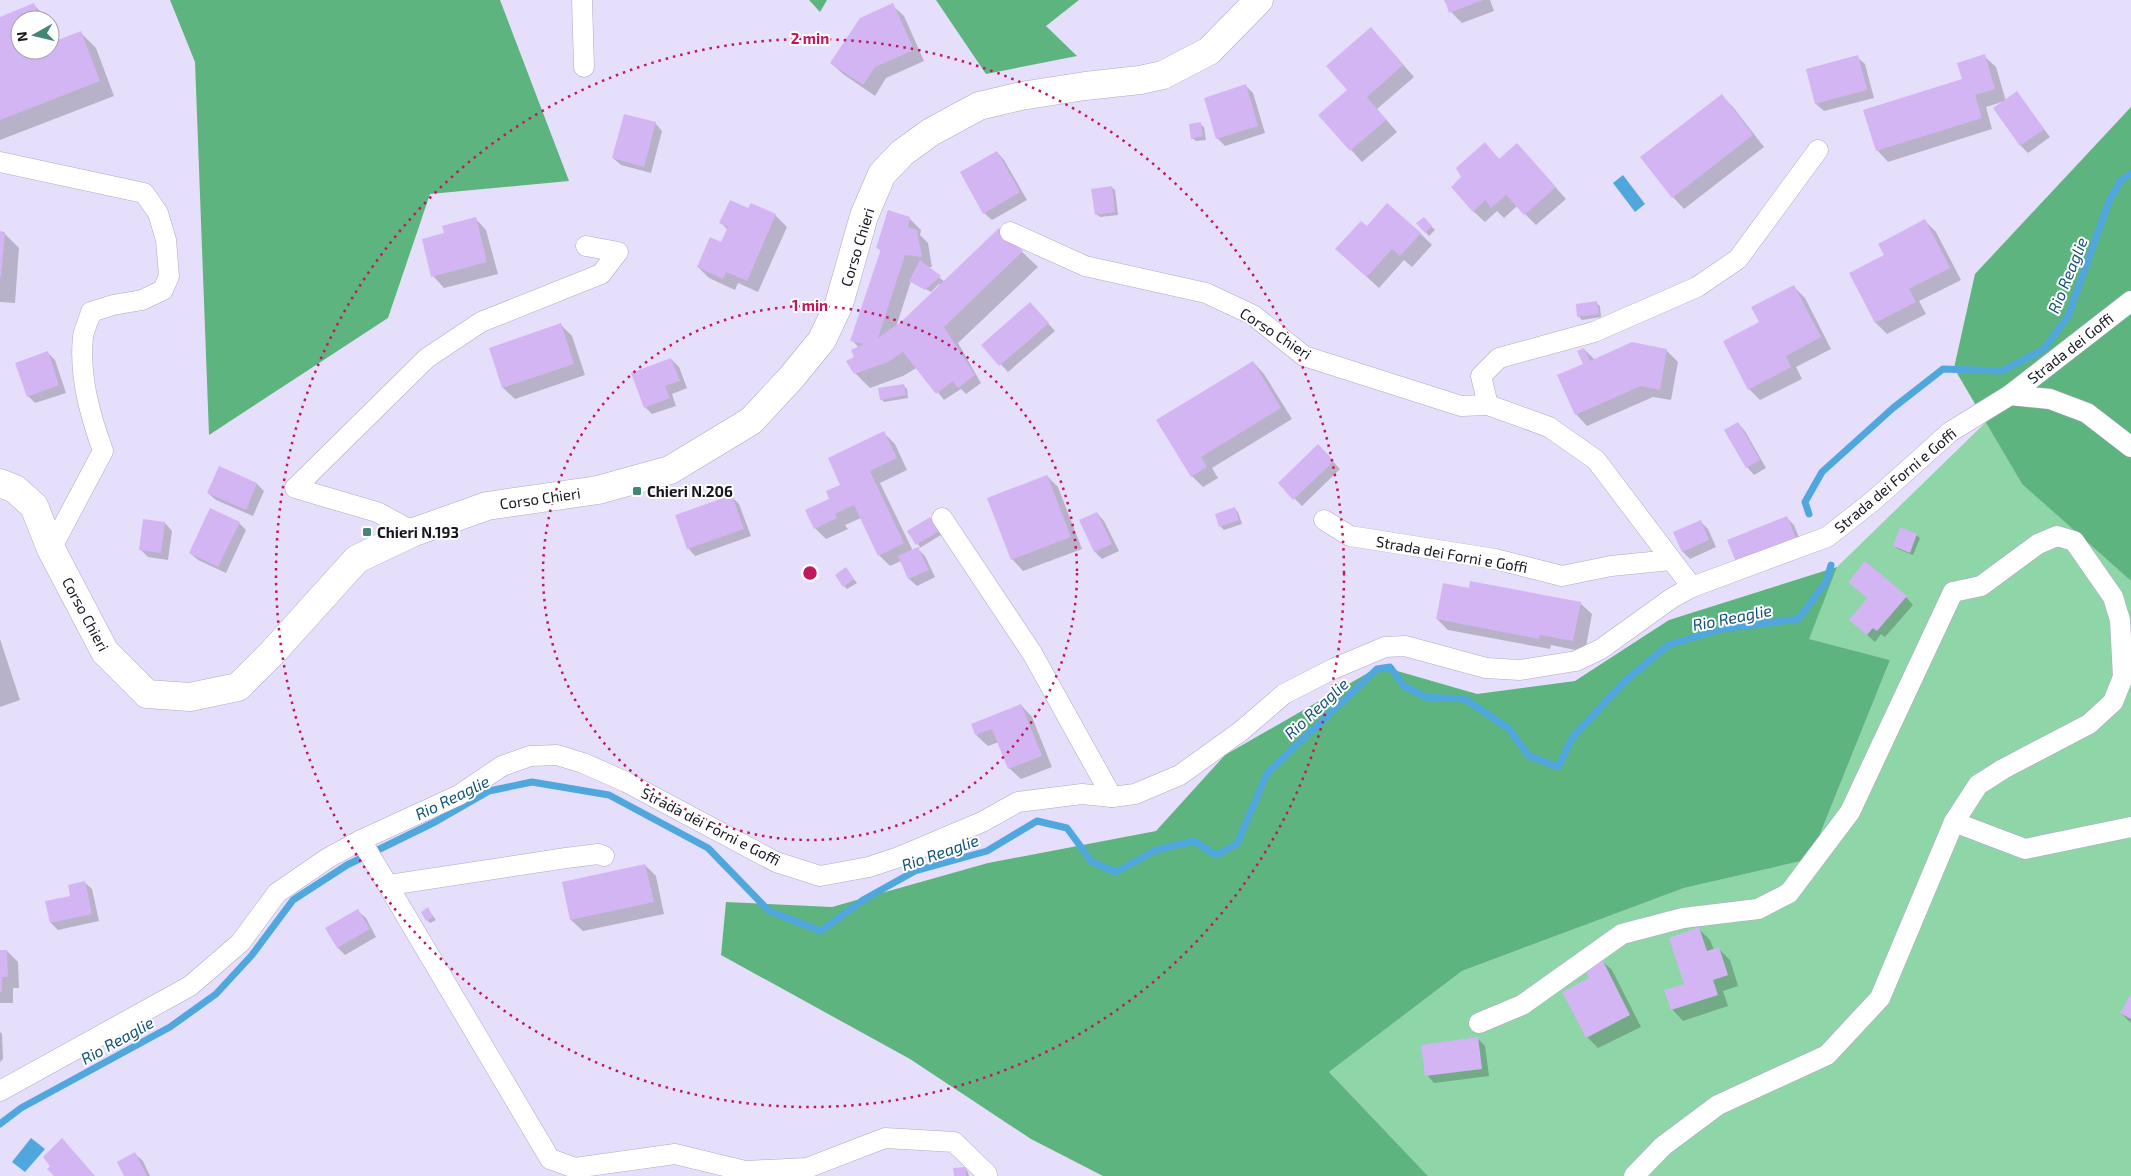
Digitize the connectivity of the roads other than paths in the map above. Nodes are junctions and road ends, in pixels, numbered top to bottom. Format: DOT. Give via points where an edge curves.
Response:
graph roads {
  1 [pos="582,0"];
  2 [pos="1259,0"];
  3 [pos="584,67"];
  4 [pos="1818,150"];
  5 [pos="0,162"];
  6 [pos="1010,232"];
  7 [pos="586,246"];
  8 [pos="2131,301"];
  9 [pos="2010,395"];
  10 [pos="1488,406"];
  11 [pos="2131,447"];
  12 [pos="0,483"];
  13 [pos="942,518"];
  14 [pos="1324,520"];
  15 [pos="414,532"];
  16 [pos="51,550"];
  17 [pos="1671,560"];
  18 [pos="1692,587"];
  19 [pos="1112,797"];
  20 [pos="1954,822"];
  21 [pos="2131,827"];
  22 [pos="362,842"];
  23 [pos="604,856"];
  24 [pos="384,877"];
  25 [pos="1479,1023"];
  26 [pos="0,1090"];
  27 [pos="988,1174"];
  28 [pos="1634,1176"];
  1 -- 3 [label="street"];
  2 -- 15 [label="main road, Corso Chieri" via="1209,51 1163,75 1021,96 979,106 931,132 902,153 882,174 864,216 839,304 822,340 751,421 670,470 598,490 486,506"];
  4 -- 10 [label="street" via="1738,259 1697,287 1594,332 1499,358 1481,376"];
  5 -- 16 [label="street" via="144,193 158,213 166,240 169,276 163,290 142,300 92,312 83,336 84,380 103,451"];
  6 -- 10 [label="street, Corso Chieri" via="1085,266 1206,293 1253,315 1304,356 1461,406"];
  7 -- 15 [label="street" via="618,252 601,274 481,322 427,358 295,488 377,512"];
  8 -- 9 [label="street, Strada dei Goffi"];
  9 -- 11 [label="street" via="2050,399 2087,413"];
  9 -- 18 [label="street, Strada dei Forni e Goffi" via="1950,432 1874,501 1827,537"];
  10 -- 17 [label="street" via="1549,427 1596,460"];
  12 -- 16 [label="main road, Corso Chieri" via="15,489 34,506"];
  13 -- 19 [label="street" via="1032,653"];
  14 -- 17 [label="street, Strada dei Forni e Goffi" via="1350,536 1495,559 1562,576 1611,566"];
  15 -- 16 [label="main road, Corso Chieri" via="357,559 274,652 238,687 190,697 147,694 104,652"];
  17 -- 18 [label="street"];
  18 -- 19 [label="street, Strada dei Forni e Goffi" via="1601,649 1576,661 1520,670 1486,668 1405,646 1385,646 1284,694 1241,731 1180,775 1134,794"];
  19 -- 22 [label="street, Strada dei Forni e Goffi" via="1082,794 1018,802 982,822 899,857 869,867 820,876 776,862 626,782 583,763 557,755 530,756 502,766 459,795"];
  20 -- 21 [label="street" via="2025,849"];
  20 -- 25 [label="street" via="1978,785 2089,724 2113,702 2123,677 2120,620 2113,597 2074,541 2057,536 2038,544 1981,586 1953,592 1850,812 1789,894 1758,909 1683,918 1622,934 1522,1005"];
  20 -- 28 [label="street" via="1880,998 1827,1055 1718,1105 1663,1146"];
  22 -- 24 [label="street"];
  22 -- 26 [label="street, Strada dei Forni e Goffi" via="328,858 277,893 240,944 190,986"];
  23 -- 24 [label="street" via="595,854"];
  24 -- 27 [label="street" via="550,1159 576,1168 676,1154 745,1171 807,1168 885,1138 954,1142"];
}
